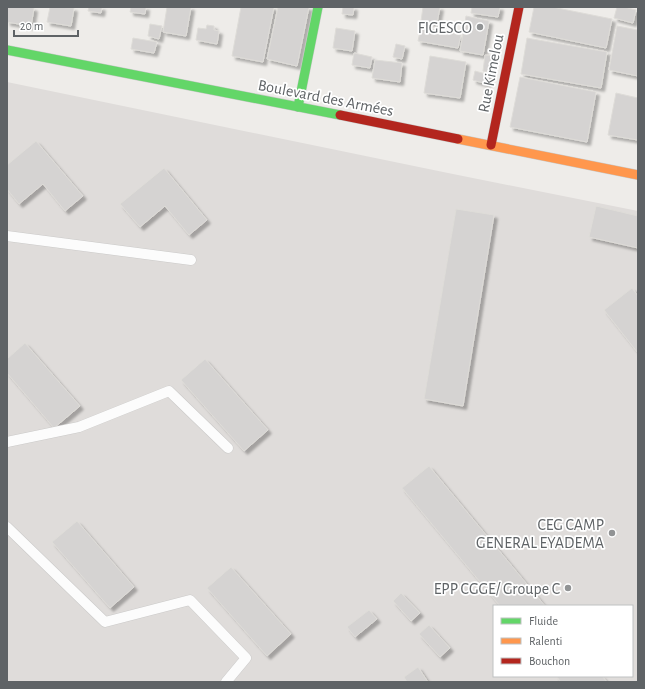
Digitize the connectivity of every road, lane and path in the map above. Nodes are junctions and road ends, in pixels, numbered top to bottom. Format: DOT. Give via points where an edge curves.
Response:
graph roads {
  1 [pos="318,7"];
  2 [pos="519,7"];
  3 [pos="7,50"];
  4 [pos="298,107"];
  5 [pos="491,145"];
  6 [pos="638,175"];
  7 [pos="7,236"];
  8 [pos="191,260"];
  9 [pos="7,442"];
  10 [pos="228,448"];
  11 [pos="7,527"];
  12 [pos="226,682"];
  1 -- 4 [label="street"];
  2 -- 5 [label="street, Rue Kimelou"];
  3 -- 4 [label="street, Boulevard des Armées"];
  4 -- 5 [label="street, Boulevard des Armées"];
  5 -- 6 [label="street, Boulevard des Armées"];
  7 -- 8 [label="lane"];
  9 -- 10 [label="lane" via="79,427 169,391"];
  11 -- 12 [label="lane" via="105,622 190,600 246,658"];
}
